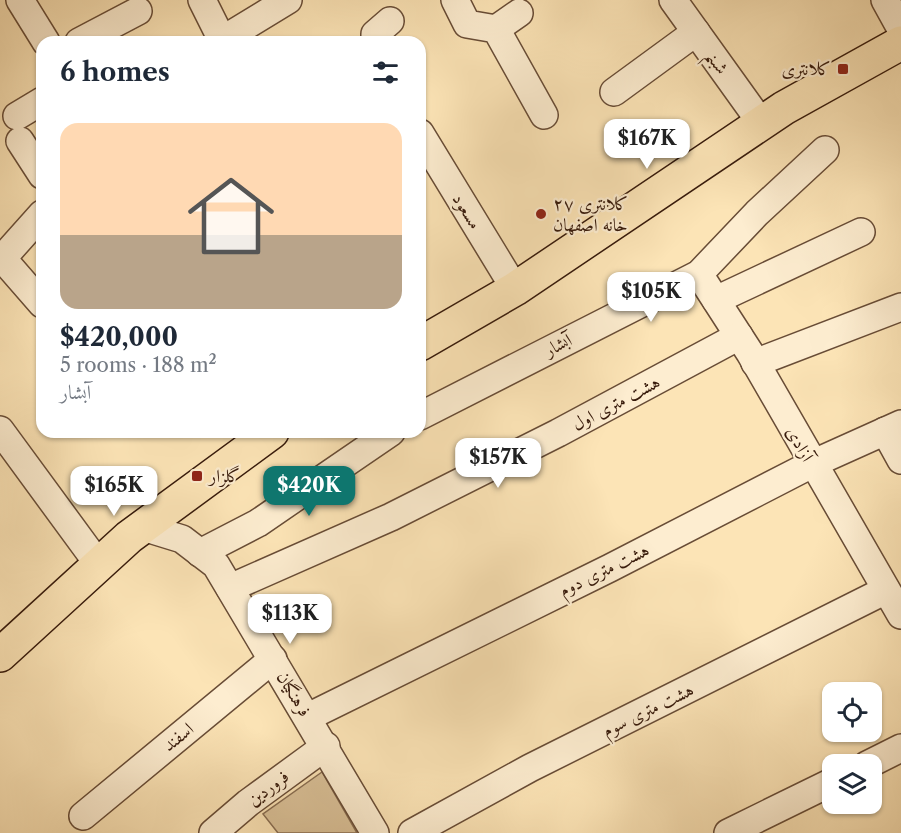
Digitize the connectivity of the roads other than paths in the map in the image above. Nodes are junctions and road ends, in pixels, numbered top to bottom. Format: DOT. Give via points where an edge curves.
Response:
graph roads {
  1 [pos="20,0"];
  2 [pos="202,0"];
  3 [pos="288,0"];
  4 [pos="454,0"];
  5 [pos="673,0"];
  6 [pos="885,0"];
  7 [pos="138,11"];
  8 [pos="519,13"];
  9 [pos="496,29"];
  10 [pos="901,29"];
  11 [pos="696,32"];
  12 [pos="42,36"];
  13 [pos="90,36"];
  14 [pos="218,36"];
  15 [pos="228,36"];
  16 [pos="901,43"];
  17 [pos="614,92"];
  18 [pos="36,108"];
  19 [pos="544,115"];
  20 [pos="762,124"];
  21 [pos="825,150"];
  22 [pos="426,153"];
  23 [pos="36,162"];
  24 [pos="36,221"];
  25 [pos="861,232"];
  26 [pos="1,260"];
  27 [pos="699,274"];
  28 [pos="514,289"];
  29 [pos="36,298"];
  30 [pos="716,300"];
  31 [pos="901,307"];
  32 [pos="739,336"];
  33 [pos="426,340"];
  34 [pos="755,363"];
  35 [pos="426,413"];
  36 [pos="893,428"];
  37 [pos="0,430"];
  38 [pos="264,438"];
  39 [pos="382,438"];
  40 [pos="901,460"];
  41 [pos="812,464"];
  42 [pos="143,527"];
  43 [pos="200,553"];
  44 [pos="99,565"];
  45 [pos="230,588"];
  46 [pos="886,590"];
  47 [pos="901,615"];
  48 [pos="0,655"];
  49 [pos="273,659"];
  50 [pos="308,717"];
  51 [pos="326,746"];
  52 [pos="901,748"];
  53 [pos="882,758"];
  54 [pos="822,787"];
  55 [pos="83,816"];
  56 [pos="213,833"];
  57 [pos="375,833"];
  58 [pos="412,833"];
  59 [pos="728,833"];
  1 -- 12 [label="street"];
  2 -- 14 [label="street"];
  3 -- 15 [label="street"];
  4 -- 9 [label="street" via="467,24"];
  5 -- 11 [label="street, شبنم"];
  6 -- 10 [label="street"];
  7 -- 13 [label="street"];
  8 -- 9 [label="street"];
  9 -- 19 [label="street"];
  11 -- 17 [label="street"];
  11 -- 20 [label="street, شبنم"];
  16 -- 20 [label="main road"];
  18 -- 23 [label="street" via="19,129"];
  20 -- 28 [label="main road"];
  21 -- 27 [label="street, آبشار"];
  22 -- 28 [label="street, مسعود"];
  24 -- 26 [label="street"];
  25 -- 30 [label="street"];
  26 -- 29 [label="street"];
  27 -- 30 [label="street, آزادی"];
  27 -- 35 [label="street, آبشار"];
  28 -- 33 [label="main road"];
  30 -- 32 [label="street, آزادی"];
  31 -- 34 [label="street"];
  32 -- 34 [label="street, آزادی"];
  32 -- 45 [label="street, هشت متری اول" via="391,517"];
  34 -- 41 [label="street, آزادی"];
  36 -- 40 [label="street"];
  36 -- 41 [label="street, هشت متری دوم"];
  37 -- 44 [label="street"];
  38 -- 42 [label="main road"];
  39 -- 43 [label="street" via="258,523"];
  41 -- 46 [label="street, آزادی"];
  41 -- 50 [label="street, هشت متری دوم"];
  42 -- 43 [label="street, فرهنگیان" via="182,539"];
  42 -- 44 [label="main road"];
  43 -- 45 [label="street, فرهنگیان" via="216,566"];
  44 -- 48 [label="main road"];
  45 -- 49 [label="street, فرهنگیان"];
  46 -- 47 [label="street, آزادی"];
  46 -- 58 [label="street, هشت متری سوم" via="530,768"];
  49 -- 50 [label="street, فرهنگیان"];
  49 -- 55 [label="street, اسفند"];
  50 -- 51 [label="street, فرهنگیان"];
  51 -- 56 [label="street, فروردین"];
  51 -- 57 [label="street, فرهنگیان"];
  52 -- 53 [label="street"];
  54 -- 59 [label="street"];
}
